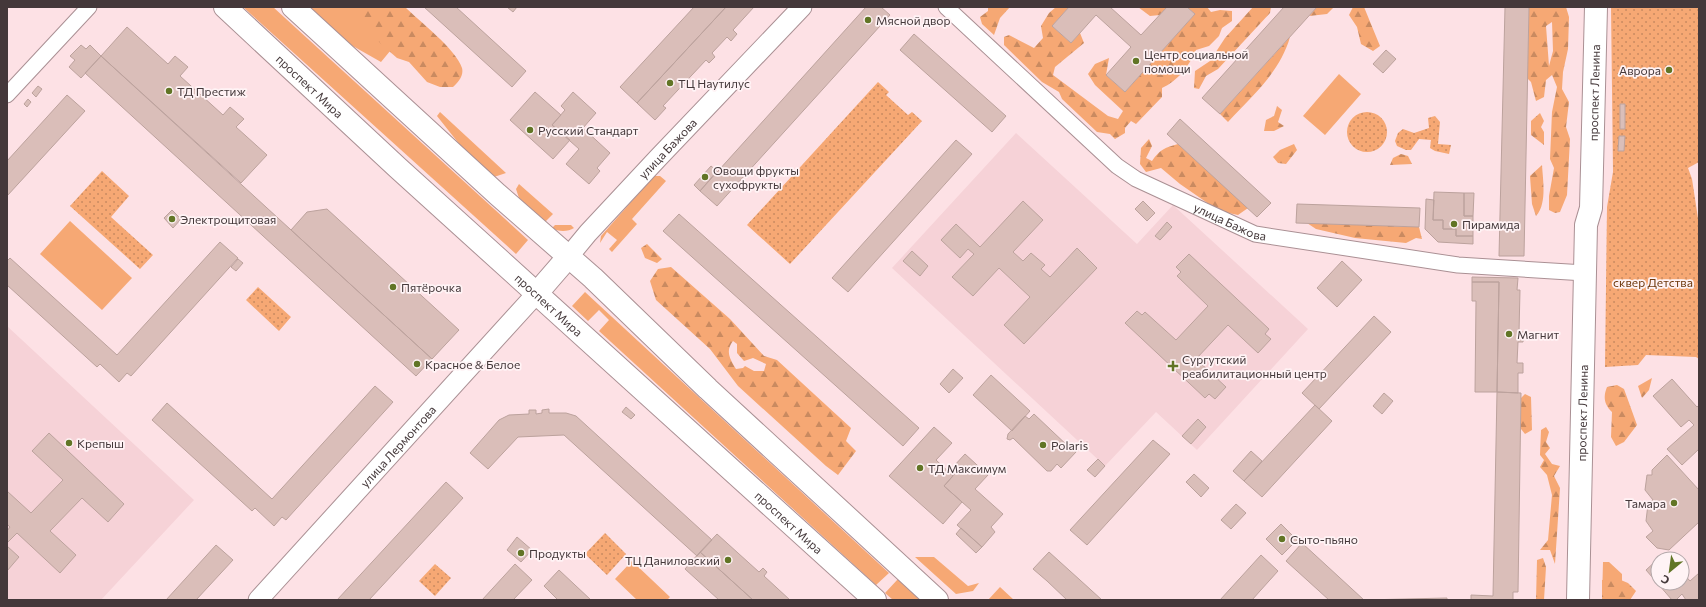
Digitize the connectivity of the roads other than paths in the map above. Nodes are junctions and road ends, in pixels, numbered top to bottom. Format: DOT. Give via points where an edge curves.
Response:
graph roads {
  1 [pos="89,7"];
  2 [pos="225,7"];
  3 [pos="293,7"];
  4 [pos="802,7"];
  5 [pos="946,7"];
  6 [pos="1582,7"];
  7 [pos="1596,7"];
  8 [pos="7,95"];
  9 [pos="1586,225"];
  10 [pos="569,256"];
  11 [pos="1585,273"];
  12 [pos="537,293"];
  13 [pos="258,600"];
  14 [pos="875,600"];
  15 [pos="937,600"];
  16 [pos="1578,600"];
  1 -- 8 [label="street"];
  2 -- 12 [label="main road, проспект Мира"];
  3 -- 10 [label="main road"];
  4 -- 10 [label="street, улица Бажова" via="652,164"];
  5 -- 11 [label="street, улица Бажова" via="1117,166 1136,179 1255,234 1458,265"];
  6 -- 9 [label="main road, проспект Ленина" via="1580,207"];
  7 -- 9 [label="main road, проспект Ленина" via="1591,208"];
  9 -- 11 [label="main road, проспект Ленина"];
  10 -- 12 [label="main road, улица Бажова"];
  10 -- 15 [label="main road" via="708,389"];
  11 -- 16 [label="main road, проспект Ленина"];
  12 -- 13 [label="street, улица Лермонтова"];
  12 -- 14 [label="main road, проспект Мира"];
}
